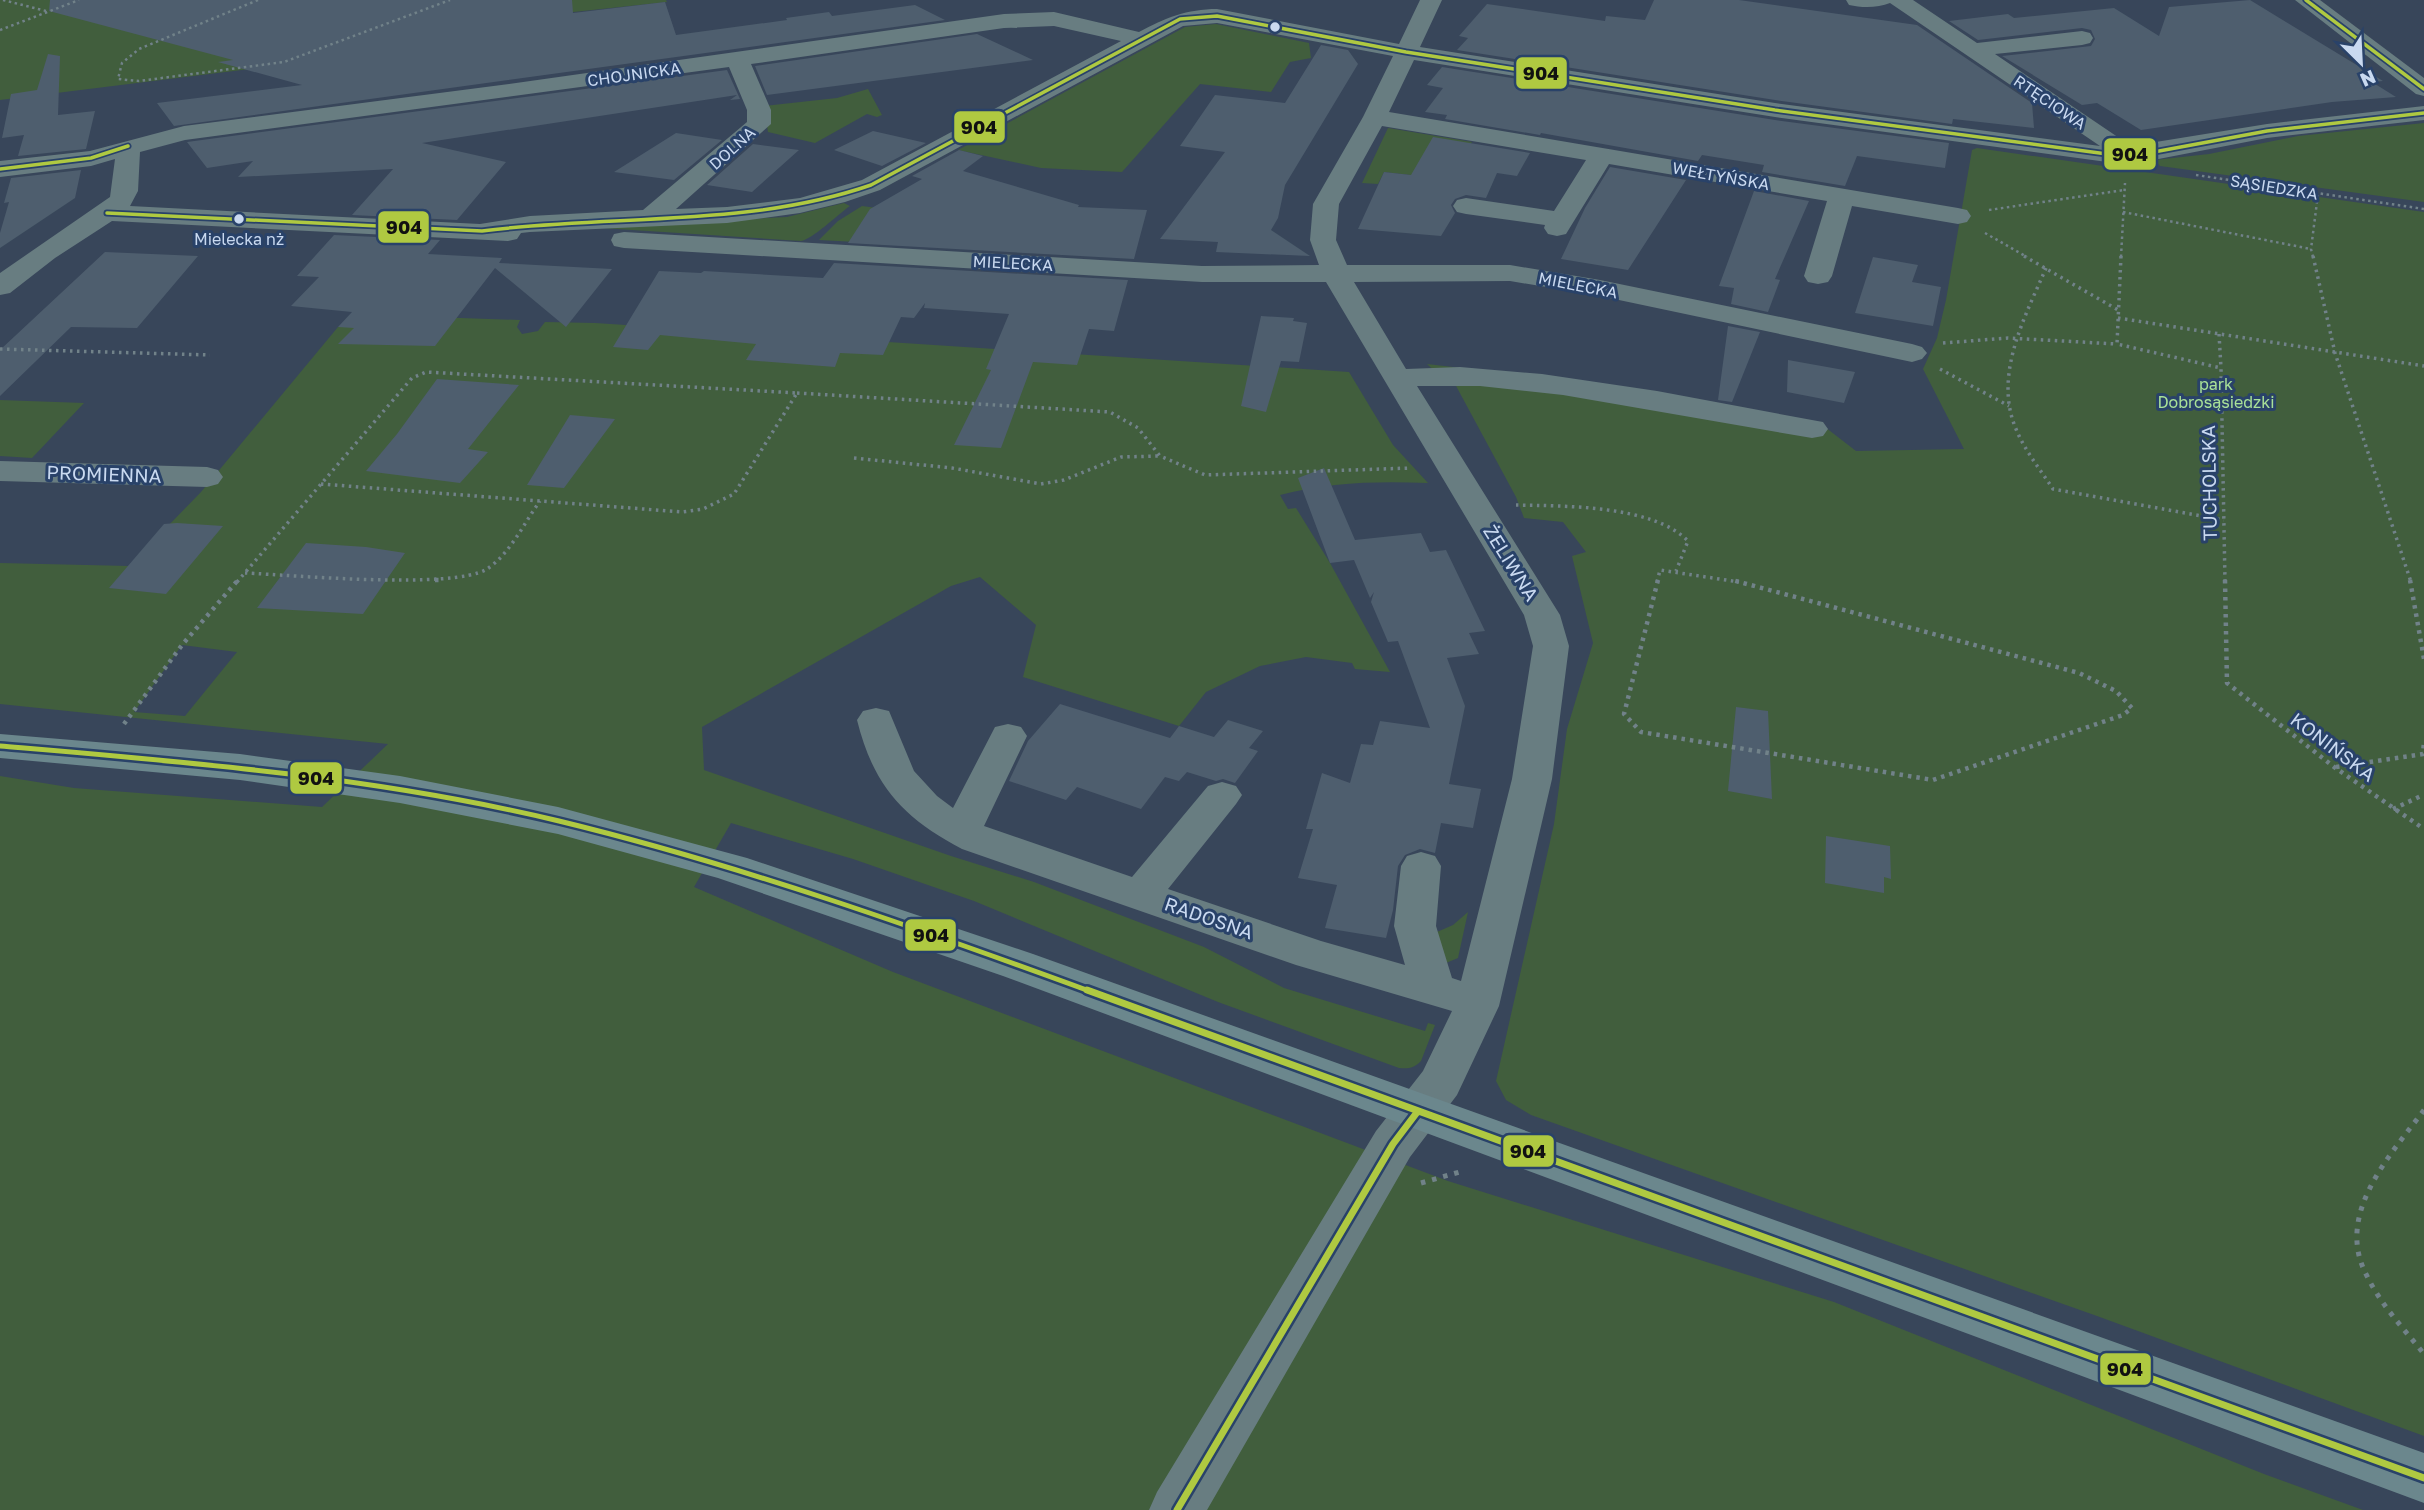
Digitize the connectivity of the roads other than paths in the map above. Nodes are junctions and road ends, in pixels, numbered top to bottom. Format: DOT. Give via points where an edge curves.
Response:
graph roads {
  1 [pos="1431,0"];
  2 [pos="1857,0"];
  3 [pos="1881,0"];
  4 [pos="1898,0"];
  5 [pos="2306,0"];
  6 [pos="2082,38"];
  7 [pos="1140,39"];
  8 [pos="1973,50"];
  9 [pos="1406,52"];
  10 [pos="737,60"];
  11 [pos="2424,89"];
  12 [pos="2424,113"];
  13 [pos="1374,117"];
  14 [pos="128,146"];
  15 [pos="1601,156"];
  16 [pos="0,158"];
  17 [pos="2126,158"];
  18 [pos="0,169"];
  19 [pos="1841,197"];
  20 [pos="1466,206"];
  21 [pos="107,213"];
  22 [pos="1958,216"];
  23 [pos="651,217"];
  24 [pos="482,232"];
  25 [pos="1335,274"];
  26 [pos="1818,276"];
  27 [pos="0,287"];
  28 [pos="1912,353"];
  29 [pos="1398,379"];
  30 [pos="1812,429"];
  31 [pos="0,471"];
  32 [pos="207,477"];
  33 [pos="876,720"];
  34 [pos="1008,736"];
  35 [pos="0,746"];
  36 [pos="1222,795"];
  37 [pos="953,827"];
  38 [pos="1421,866"];
  39 [pos="1141,894"];
  40 [pos="1434,990"];
  41 [pos="1478,1002"];
  42 [pos="1418,1111"];
  43 [pos="2424,1478"];
  44 [pos="1177,1510"];
  1 -- 9 [label="street, ŻELIWNA"];
  2 -- 3 [label="street"];
  4 -- 8 [label="street, RTĘCIOWA"];
  5 -- 11 [label="street"];
  6 -- 8 [label="street, RTĘCIOWA"];
  7 -- 9 [label="street" via="1175,21 1182,10"];
  7 -- 10 [label="street, CHOJNICKA" via="1081,23 1028,19"];
  7 -- 23 [label="street" via="853,192 780,210"];
  8 -- 17 [label="street, RTĘCIOWA" via="2113,144"];
  9 -- 13 [label="street, ŻELIWNA"];
  9 -- 17 [label="street" via="1775,110"];
  10 -- 14 [label="street, CHOJNICKA" via="184,133"];
  10 -- 23 [label="street, DOLNA" via="759,110 759,124"];
  12 -- 17 [label="street" via="2306,126"];
  13 -- 15 [label="street, WEŁTYŃSKA"];
  13 -- 25 [label="street, ŻELIWNA" via="1326,204 1323,240"];
  14 -- 16 [label="street, CHOJNICKA" via="106,144"];
  14 -- 18 [label="street, CHOJNICKA" via="91,158"];
  14 -- 21 [label="street" via="125,191"];
  15 -- 19 [label="street, WEŁTYŃSKA"];
  15 -- 20 [label="street" via="1560,224"];
  19 -- 22 [label="street, WEŁTYŃSKA"];
  19 -- 26 [label="street"];
  21 -- 24 [label="street, MIELECKA"];
  21 -- 27 [label="street"];
  23 -- 24 [label="street" via="526,224"];
  24 -- 25 [label="street, MIELECKA" via="1202,274"];
  25 -- 28 [label="street, MIELECKA" via="1529,275"];
  25 -- 29 [label="street, ŻELIWNA"];
  29 -- 30 [label="street" via="1449,374 1493,377 1676,403"];
  29 -- 41 [label="street, ŻELIWNA" via="1531,594 1551,646 1532,779"];
  31 -- 32 [label="street, PROMIENNA"];
  33 -- 37 [label="street" via="880,741 902,785 931,814"];
  34 -- 37 [label="street"];
  35 -- 42 [label="main road" via="103,752 326,777 504,810 645,843 807,891"];
  36 -- 39 [label="street"];
  37 -- 39 [label="street, RADOSNA"];
  38 -- 40 [label="street" via="1415,926"];
  39 -- 40 [label="street, RADOSNA" via="1311,954"];
  40 -- 41 [label="street, RADOSNA"];
  41 -- 42 [label="street, ŻELIWNA" via="1441,1082"];
  42 -- 43 [label="main road"];
  42 -- 44 [label="street" via="1393,1144"];
}
